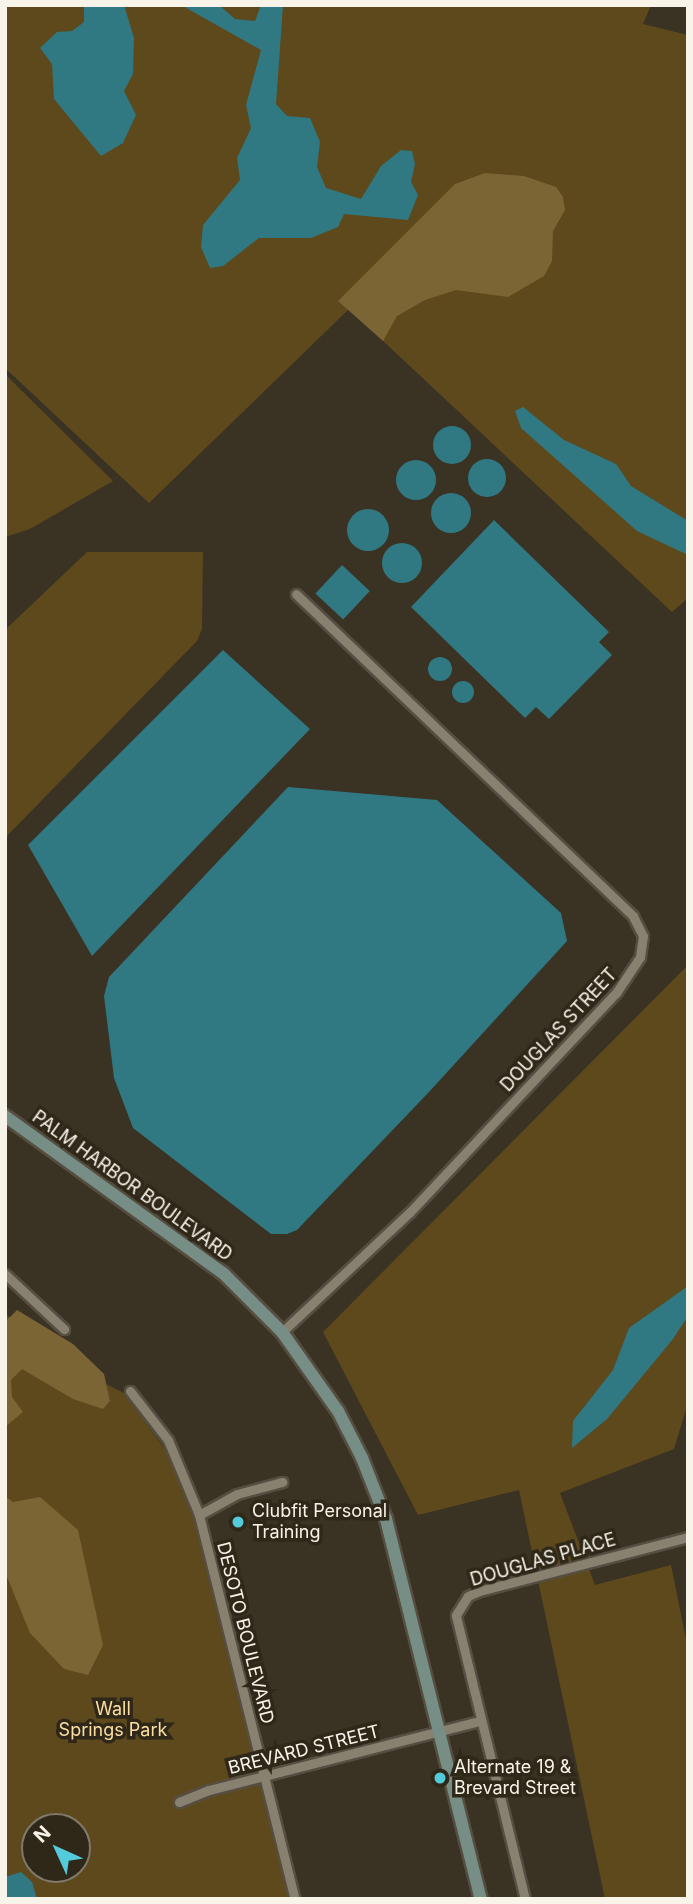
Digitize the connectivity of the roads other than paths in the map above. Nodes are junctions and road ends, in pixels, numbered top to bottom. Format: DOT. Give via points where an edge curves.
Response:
graph roads {
  1 [pos="296,594"];
  2 [pos="5,1116"];
  3 [pos="5,1274"];
  4 [pos="64,1329"];
  5 [pos="282,1332"];
  6 [pos="130,1391"];
  7 [pos="282,1482"];
  8 [pos="200,1515"];
  9 [pos="688,1537"];
  10 [pos="480,1721"];
  11 [pos="439,1732"];
  12 [pos="265,1777"];
  13 [pos="178,1802"];
  14 [pos="295,1899"];
  15 [pos="481,1899"];
  16 [pos="525,1899"];
  1 -- 5 [label="street, DOUGLAS STREET" via="633,916 643,936 640,957 616,993 410,1212"];
  2 -- 5 [label="main road, PALM HARBOR BOULEVARD" via="223,1273"];
  3 -- 4 [label="street"];
  5 -- 11 [label="main road, PALM HARBOR BOULEVARD" via="338,1411 376,1490"];
  6 -- 8 [label="street, DESOTO BOULEVARD" via="167,1440"];
  7 -- 8 [label="street" via="237,1494"];
  8 -- 12 [label="street, DESOTO BOULEVARD"];
  9 -- 10 [label="street, DOUGLAS PLACE" via="468,1596 455,1625"];
  10 -- 11 [label="street, BREVARD STREET"];
  10 -- 16 [label="street, DOUGLAS PLACE"];
  11 -- 12 [label="street, BREVARD STREET"];
  11 -- 15 [label="main road, PALM HARBOR BOULEVARD"];
  12 -- 13 [label="street, BREVARD STREET"];
  12 -- 14 [label="street, DESOTO BOULEVARD"];
}
